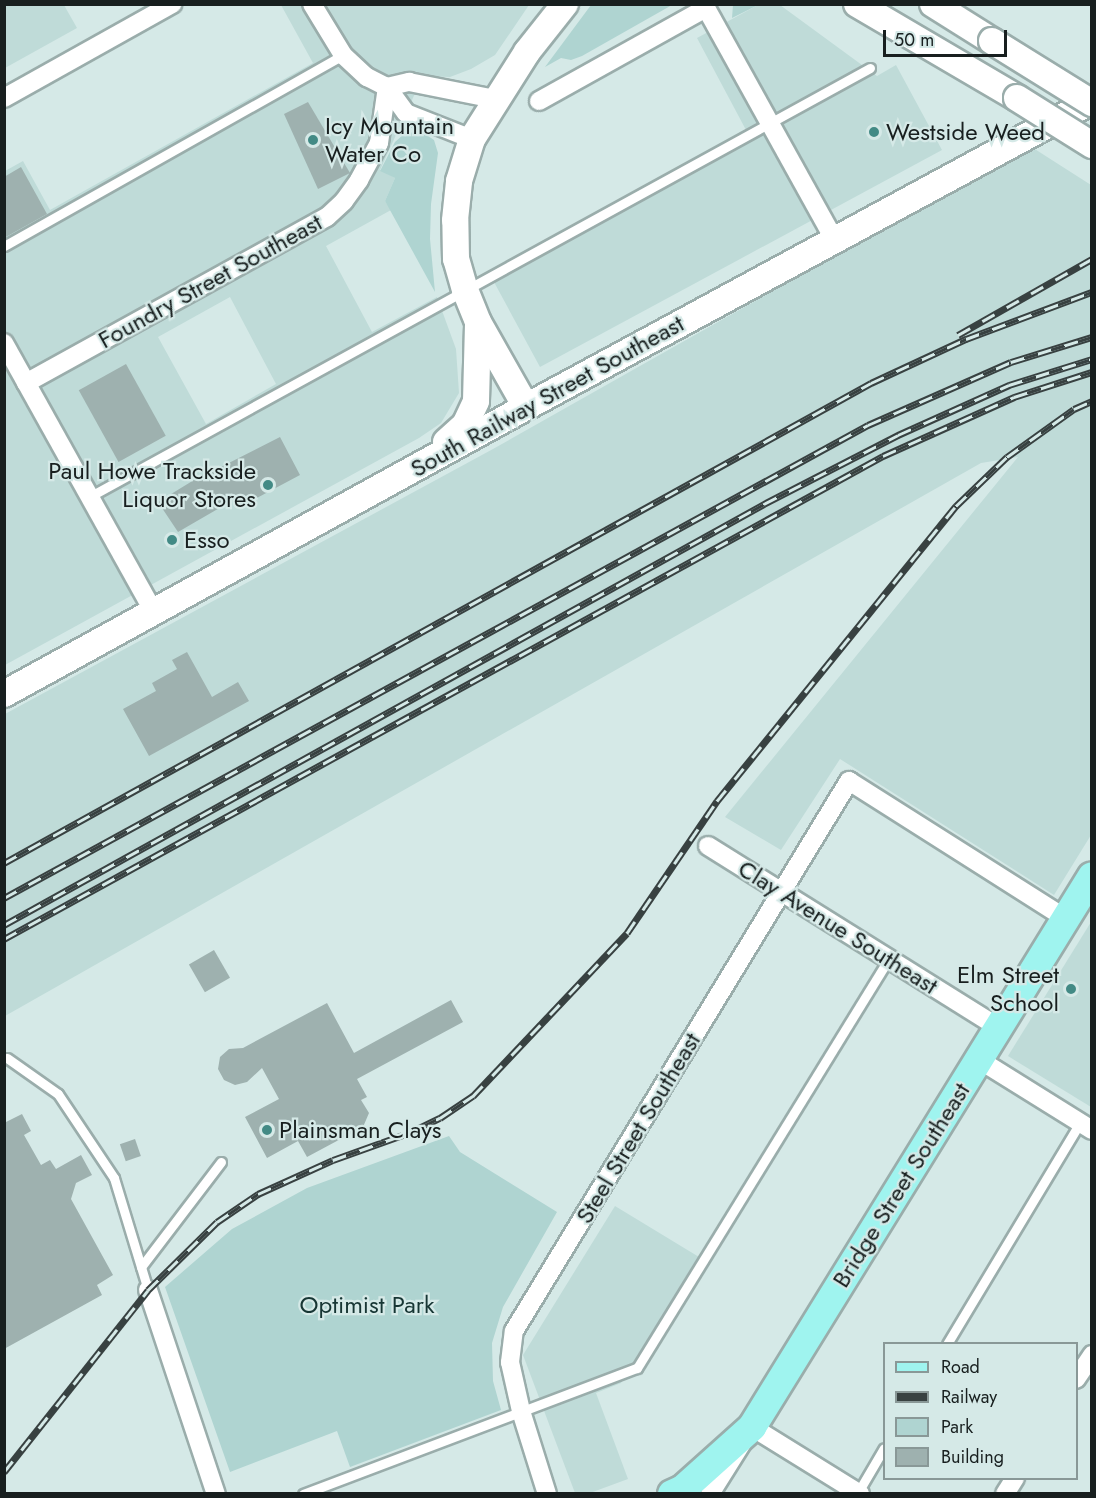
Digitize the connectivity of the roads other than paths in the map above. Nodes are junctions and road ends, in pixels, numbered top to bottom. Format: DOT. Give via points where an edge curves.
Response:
graph roads {
  1 [pos="172,4"];
  2 [pos="312,4"];
  3 [pos="857,4"];
  4 [pos="933,4"];
  5 [pos="562,6"];
  6 [pos="343,55"];
  7 [pos="870,68"];
  8 [pos="387,87"];
  9 [pos="4,98"];
  10 [pos="495,99"];
  11 [pos="539,100"];
  12 [pos="1092,102"];
  13 [pos="770,122"];
  14 [pos="472,139"];
  15 [pos="1092,145"];
  16 [pos="834,239"];
  17 [pos="4,246"];
  18 [pos="465,290"];
  19 [pos="478,322"];
  20 [pos="4,343"];
  21 [pos="27,383"];
  22 [pos="526,407"];
  23 [pos="385,486"];
  24 [pos="89,496"];
  25 [pos="154,612"];
  26 [pos="4,694"];
  27 [pos="708,846"];
  28 [pos="1092,876"];
  29 [pos="782,892"];
  30 [pos="1065,918"];
  31 [pos="889,959"];
  32 [pos="998,1027"];
  33 [pos="7,1058"];
  34 [pos="978,1059"];
  35 [pos="1086,1127"];
  36 [pos="221,1162"];
  37 [pos="141,1267"];
  38 [pos="148,1290"];
  39 [pos="948,1342"];
  40 [pos="1092,1355"];
  41 [pos="1078,1377"];
  42 [pos="521,1411"];
  43 [pos="752,1426"];
  44 [pos="883,1452"];
  45 [pos="1014,1480"];
  46 [pos="858,1493"];
  47 [pos="216,1494"];
  48 [pos="303,1494"];
  49 [pos="547,1494"];
  50 [pos="672,1494"];
  51 [pos="710,1494"];
  52 [pos="1005,1494"];
  1 -- 9 [label="street"];
  2 -- 6 [label="street"];
  3 -- 15 [label="street, bridge"];
  4 -- 12 [label="street, bridge"];
  5 -- 10 [label="street"];
  6 -- 8 [label="street" via="367,77"];
  6 -- 17 [label="lane"];
  7 -- 13 [label="lane"];
  8 -- 10 [label="street" via="409,82"];
  8 -- 14 [label="street" via="406,113"];
  8 -- 21 [label="street, Foundry Street Southeast" via="382,130 375,151 344,201 327,217"];
  10 -- 14 [label="street"];
  11 -- 13 [label="street" via="706,8"];
  12 -- 16 [label="street, South Railway Street Southeast"];
  13 -- 16 [label="street"];
  13 -- 18 [label="lane"];
  14 -- 18 [label="street" via="459,181 455,220 456,259"];
  16 -- 22 [label="street, South Railway Street Southeast"];
  18 -- 19 [label="street"];
  18 -- 24 [label="lane"];
  19 -- 22 [label="street"];
  19 -- 23 [label="street" via="478,394 472,413 457,434"];
  20 -- 21 [label="street"];
  21 -- 24 [label="street"];
  22 -- 23 [label="street, South Railway Street Southeast"];
  23 -- 25 [label="street, South Railway Street Southeast"];
  24 -- 25 [label="street"];
  25 -- 26 [label="street, South Railway Street Southeast"];
  27 -- 29 [label="street, Clay Avenue Southeast"];
  28 -- 30 [label="main road, Bridge Street Southeast"];
  29 -- 30 [label="street, Steel Street Southeast" via="849,781"];
  29 -- 31 [label="street, Clay Avenue Southeast"];
  29 -- 42 [label="street, Steel Street Southeast" via="514,1331 510,1362"];
  30 -- 32 [label="main road, Bridge Street Southeast"];
  31 -- 32 [label="street, Clay Avenue Southeast"];
  31 -- 42 [label="lane" via="637,1368"];
  32 -- 34 [label="main road, Bridge Street Southeast"];
  33 -- 37 [label="lane" via="58,1094 114,1178"];
  34 -- 35 [label="street"];
  34 -- 43 [label="main road, Bridge Street Southeast"];
  35 -- 39 [label="lane"];
  36 -- 37 [label="lane"];
  37 -- 38 [label="lane"];
  38 -- 47 [label="street"];
  40 -- 41 [label="street"];
  42 -- 48 [label="lane"];
  42 -- 49 [label="street, Steel Street Southeast"];
  43 -- 46 [label="street"];
  43 -- 50 [label="main road" via="683,1489"];
  43 -- 51 [label="street, Bridge Street Southeast"];
  44 -- 46 [label="lane"];
  45 -- 52 [label="street"];
}
